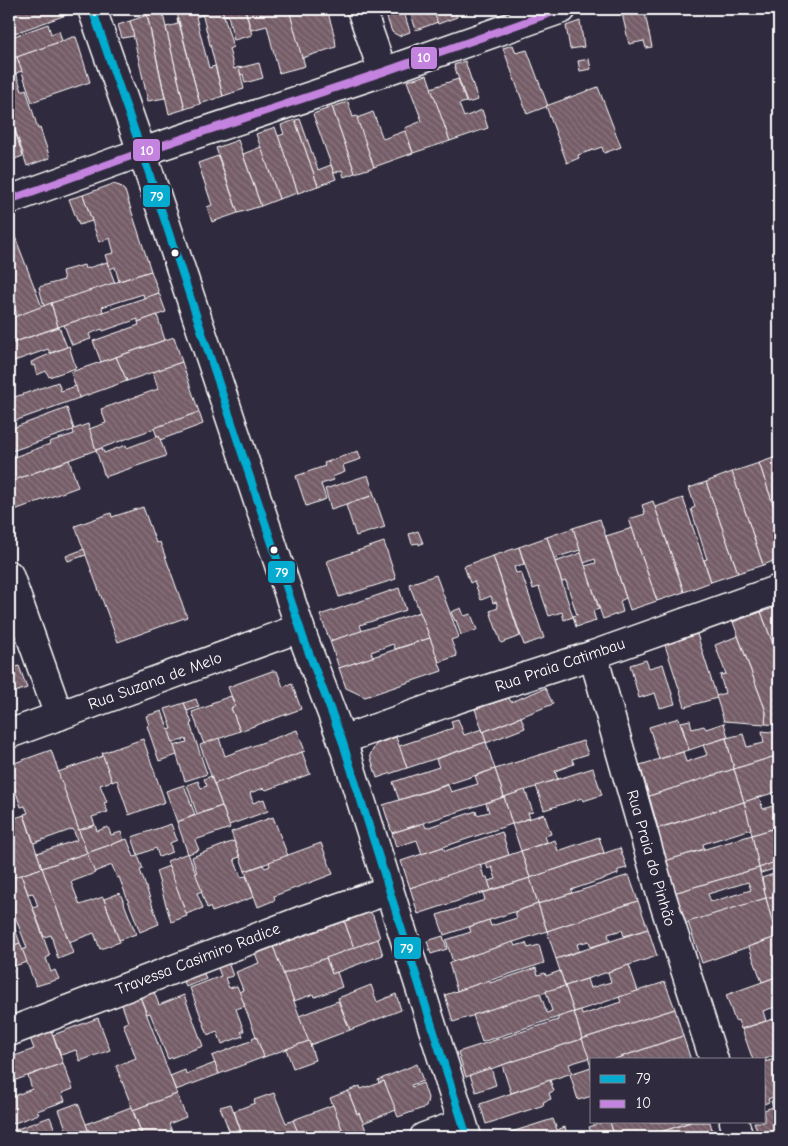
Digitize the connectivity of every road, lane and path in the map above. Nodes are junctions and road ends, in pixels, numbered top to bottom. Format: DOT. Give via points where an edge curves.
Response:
graph roads {
  1 [pos="92,9"];
  2 [pos="361,9"];
  3 [pos="562,9"];
  4 [pos="383,72"];
  5 [pos="142,152"];
  6 [pos="9,200"];
  7 [pos="9,575"];
  8 [pos="779,589"];
  9 [pos="300,628"];
  10 [pos="593,655"];
  11 [pos="59,716"];
  12 [pos="9,734"];
  13 [pos="342,740"];
  14 [pos="389,890"];
  15 [pos="9,1032"];
  16 [pos="713,1058"];
  17 [pos="735,1124"];
  18 [pos="464,1130"];
  19 [pos="424,1137"];
  20 [pos="738,1137"];
  1 -- 5 [label="street"];
  2 -- 4 [label="street"];
  3 -- 4 [label="street"];
  4 -- 5 [label="street"];
  5 -- 6 [label="street"];
  5 -- 9 [label="street"];
  7 -- 11 [label="street"];
  8 -- 10 [label="street, Rua Praia Catimbau"];
  9 -- 11 [label="street, Rua Suzana de Melo"];
  9 -- 13 [label="street"];
  10 -- 13 [label="street, Rua Praia Catimbau"];
  10 -- 16 [label="street, Rua Praia do Pinhão" via="660,891"];
  11 -- 12 [label="street, Rua Suzana de Melo"];
  13 -- 14 [label="street"];
  14 -- 15 [label="street, Travessa Casimiro Radice"];
  14 -- 18 [label="street"];
  17 -- 20 [label="street"];
  18 -- 19 [label="street"];
}
